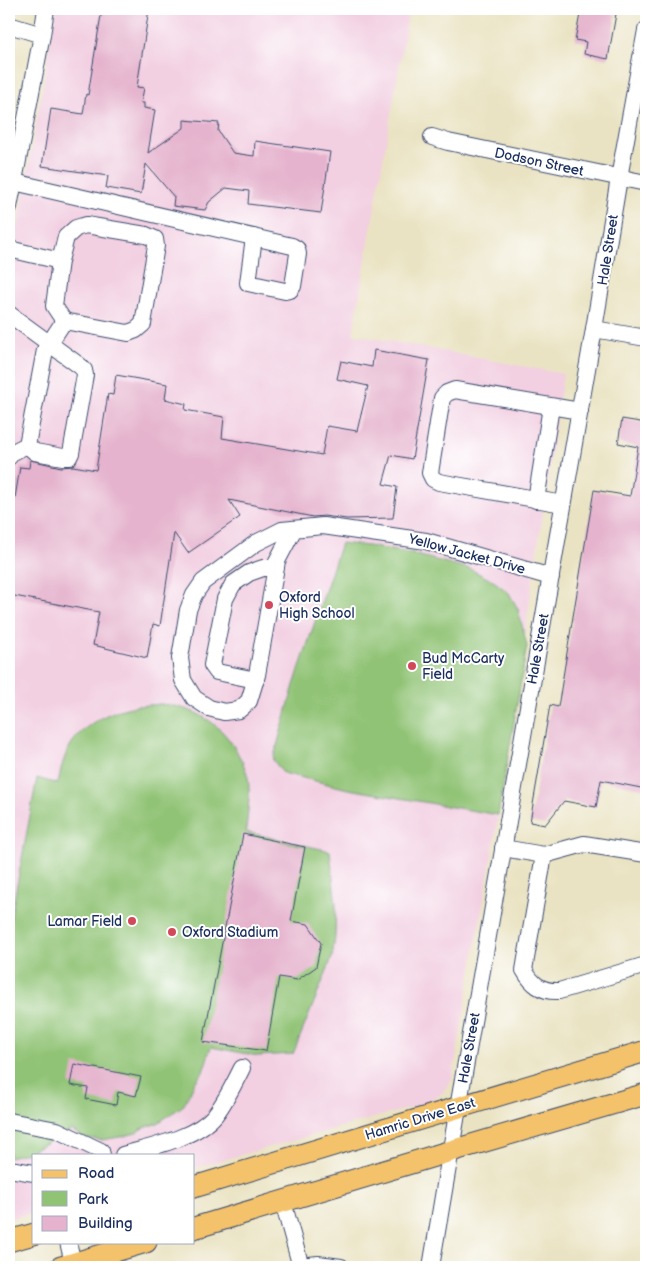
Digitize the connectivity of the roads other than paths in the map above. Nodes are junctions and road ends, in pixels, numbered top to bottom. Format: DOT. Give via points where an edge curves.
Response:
graph roads {
  1 [pos="46,9"];
  2 [pos="9,25"];
  3 [pos="646,30"];
  4 [pos="42,35"];
  5 [pos="432,137"];
  6 [pos="619,178"];
  7 [pos="14,182"];
  8 [pos="646,183"];
  9 [pos="9,208"];
  10 [pos="254,237"];
  11 [pos="9,249"];
  12 [pos="60,261"];
  13 [pos="9,314"];
  14 [pos="64,321"];
  15 [pos="594,329"];
  16 [pos="646,338"];
  17 [pos="49,344"];
  18 [pos="551,406"];
  19 [pos="580,411"];
  20 [pos="27,445"];
  21 [pos="9,457"];
  22 [pos="536,500"];
  23 [pos="563,504"];
  24 [pos="294,529"];
  25 [pos="276,568"];
  26 [pos="551,577"];
  27 [pos="256,680"];
  28 [pos="503,848"];
  29 [pos="646,854"];
  30 [pos="544,855"];
  31 [pos="646,965"];
  32 [pos="646,1051"];
  33 [pos="242,1068"];
  34 [pos="646,1094"];
  35 [pos="458,1108"];
  36 [pos="9,1121"];
  37 [pos="451,1151"];
  38 [pos="102,1154"];
  39 [pos="126,1154"];
  40 [pos="9,1169"];
  41 [pos="32,1173"];
  42 [pos="195,1187"];
  43 [pos="283,1202"];
  44 [pos="195,1228"];
  45 [pos="32,1235"];
  46 [pos="9,1241"];
  47 [pos="68,1244"];
  48 [pos="140,1244"];
  49 [pos="69,1266"];
  50 [pos="301,1267"];
  51 [pos="341,1267"];
  52 [pos="431,1267"];
  1 -- 4 [label="street"];
  2 -- 4 [label="street"];
  3 -- 6 [label="street, Hale Street"];
  4 -- 7 [label="street"];
  5 -- 6 [label="street, Dodson Street"];
  6 -- 8 [label="street, Dodson Street"];
  6 -- 15 [label="street, Hale Street"];
  7 -- 9 [label="street"];
  7 -- 10 [label="street"];
  11 -- 12 [label="street"];
  12 -- 14 [label="street" via="54,306"];
  12 -- 14 [label="street" via="66,237 76,228 86,225 155,239 143,324 128,333"];
  13 -- 17 [label="street"];
  14 -- 17 [label="street"];
  15 -- 16 [label="street"];
  15 -- 19 [label="street, Hale Street"];
  17 -- 20 [label="street" via="45,350"];
  17 -- 20 [label="street" via="84,370 72,453 63,457 36,452"];
  18 -- 19 [label="street"];
  18 -- 22 [label="street"];
  18 -- 22 [label="street" via="456,390 447,392 442,398 430,473 440,482"];
  19 -- 23 [label="street, Hale Street"];
  20 -- 21 [label="street"];
  22 -- 23 [label="street"];
  23 -- 26 [label="street, Hale Street"];
  24 -- 25 [label="street, Yellow Jacket Drive"];
  24 -- 26 [label="street, Yellow Jacket Drive" via="323,526 426,540"];
  24 -- 27 [label="street, Yellow Jacket Drive" via="282,530 256,543 203,582 188,610 180,658 183,680 194,698 209,708 224,712 239,710 249,701"];
  25 -- 27 [label="street, Yellow Jacket Drive"];
  25 -- 27 [label="street" via="249,573 232,584 225,599 212,666 223,674"];
  26 -- 28 [label="street, Hale Street"];
  28 -- 30 [label="street"];
  28 -- 35 [label="street, Hale Street"];
  29 -- 30 [label="street" via="584,844"];
  30 -- 31 [label="street" via="524,970 534,984 559,991"];
  32 -- 35 [label="main road, Hamric Drive East"];
  33 -- 39 [label="street" via="213,1118 177,1139"];
  34 -- 37 [label="main road"];
  35 -- 37 [label="street, Hale Street"];
  35 -- 42 [label="main road, Hamric Drive East"];
  36 -- 38 [label="street" via="56,1130"];
  37 -- 43 [label="main road"];
  37 -- 52 [label="street, Hale Street"];
  40 -- 41 [label="street"];
  43 -- 44 [label="main road"];
  43 -- 50 [label="street"];
  45 -- 46 [label="main road"];
  47 -- 49 [label="street"];
  48 -- 49 [label="main road"];
  50 -- 51 [label="street" via="318,1264"];
}
